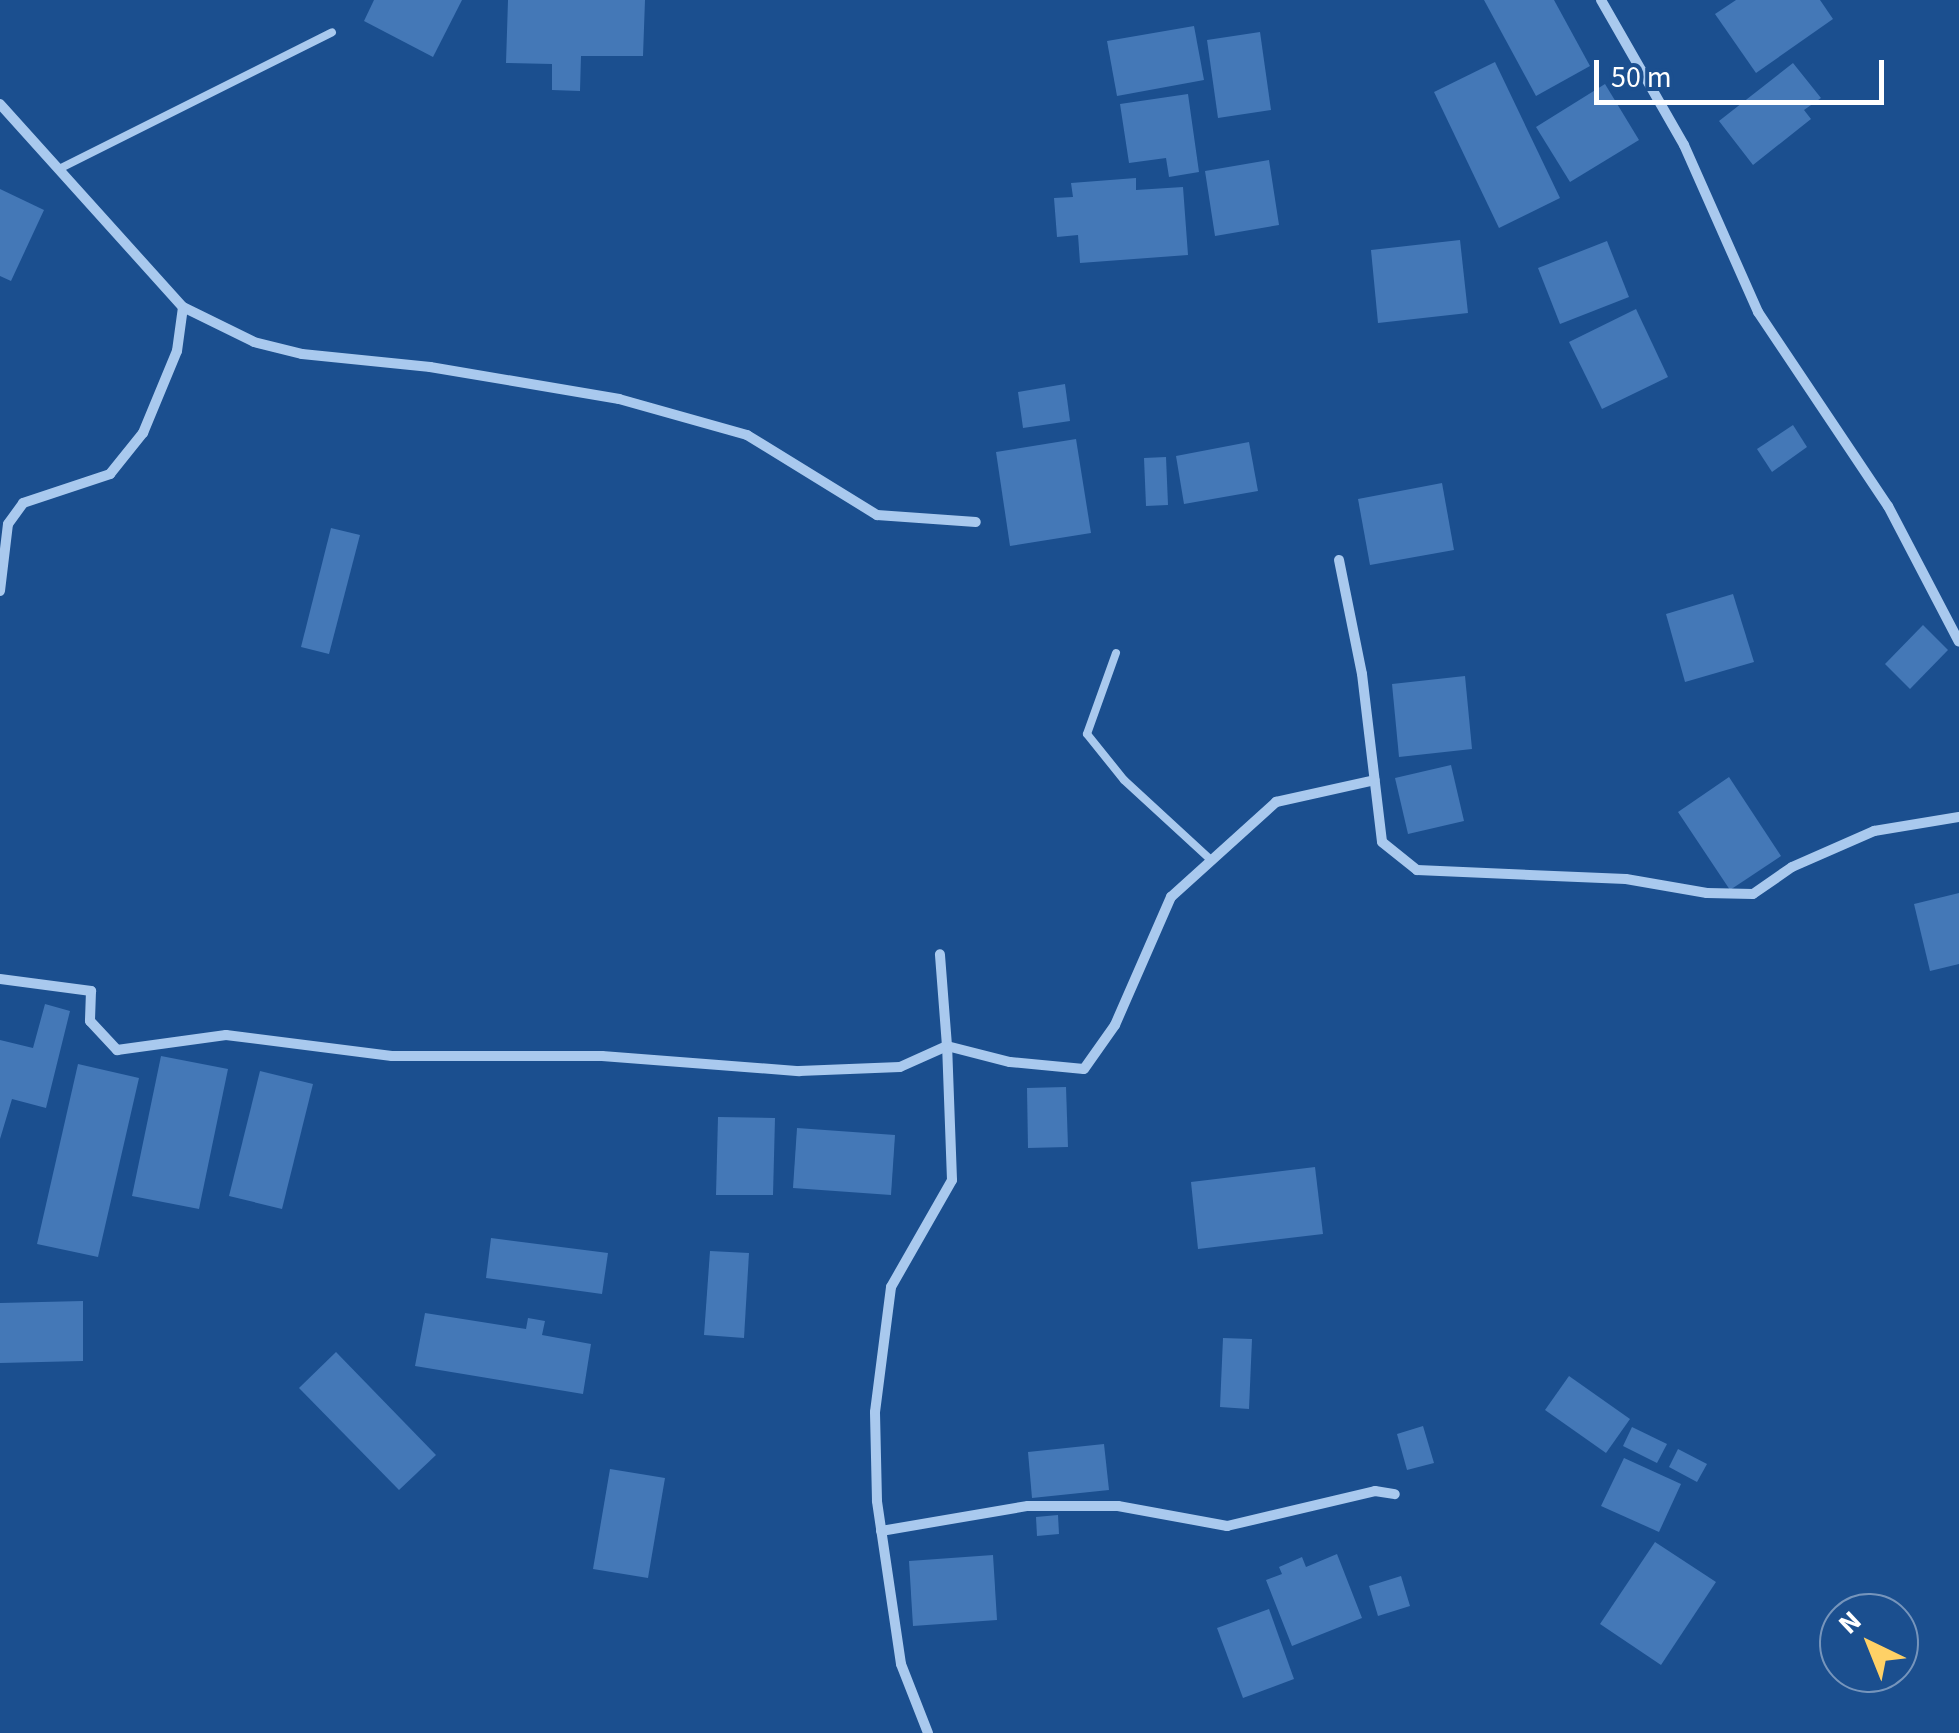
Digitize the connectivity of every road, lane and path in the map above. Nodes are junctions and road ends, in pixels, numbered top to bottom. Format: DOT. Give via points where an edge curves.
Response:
graph roads {
  1 [pos="1601,0"];
  2 [pos="332,32"];
  3 [pos="0,104"];
  4 [pos="61,168"];
  5 [pos="183,306"];
  6 [pos="976,522"];
  7 [pos="1340,560"];
  8 [pos="0,591"];
  9 [pos="1959,642"];
  10 [pos="1116,653"];
  11 [pos="1375,780"];
  12 [pos="1959,817"];
  13 [pos="1211,860"];
  14 [pos="940,954"];
  15 [pos="0,978"];
  16 [pos="947,1046"];
  17 [pos="1395,1494"];
  18 [pos="881,1530"];
  19 [pos="928,1733"];
  1 -- 9 [label="street" via="1684,144 1758,312 1888,506"];
  2 -- 4 [label="lane"];
  3 -- 4 [label="street"];
  4 -- 5 [label="street"];
  5 -- 6 [label="street" via="254,342 302,354 430,367 619,399 748,435 877,515"];
  5 -- 8 [label="street" via="177,351 142,433 110,474 24,504 8,524"];
  7 -- 11 [label="street"];
  10 -- 13 [label="lane" via="1087,734 1124,780"];
  11 -- 12 [label="street" via="1382,842 1418,870 1626,879 1707,893 1753,894 1792,867 1874,831"];
  11 -- 13 [label="street" via="1276,802"];
  13 -- 16 [label="street" via="1171,897 1115,1025 1084,1069 1010,1062"];
  14 -- 16 [label="street"];
  15 -- 16 [label="street" via="91,992 90,1021 116,1050 226,1035 392,1056 602,1056 799,1071 900,1067"];
  16 -- 18 [label="street" via="952,1180 891,1287 875,1412"];
  17 -- 18 [label="street" via="1376,1490 1226,1526 1118,1506 1028,1506"];
  18 -- 19 [label="street" via="901,1664"];
}
